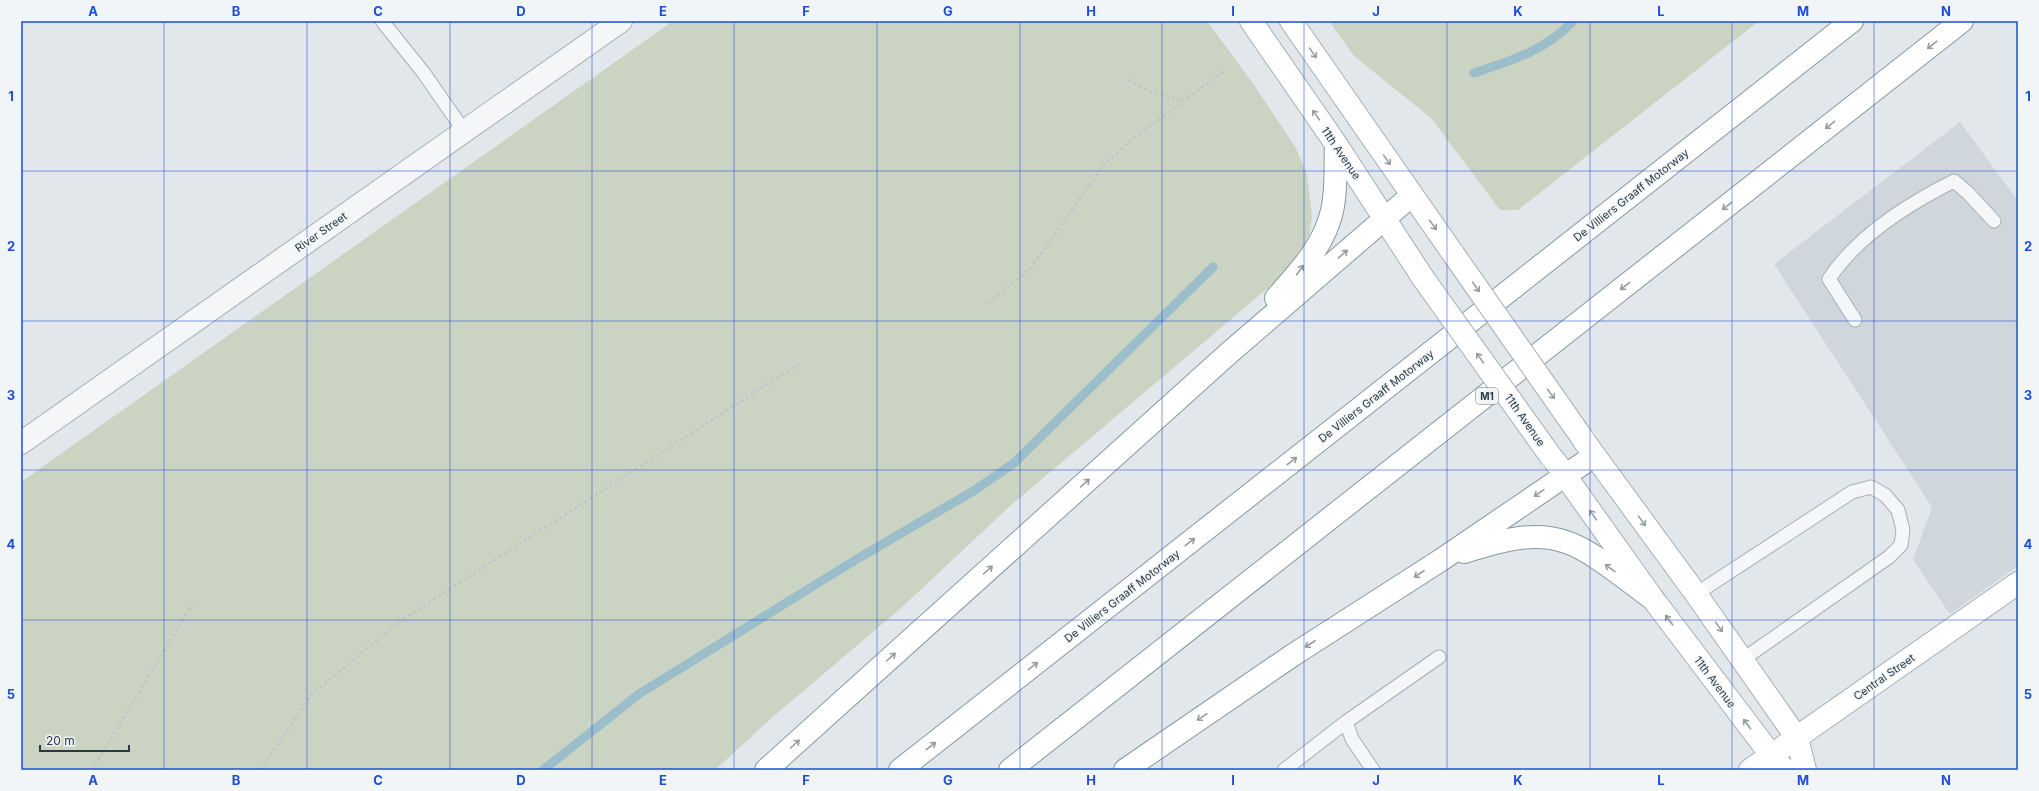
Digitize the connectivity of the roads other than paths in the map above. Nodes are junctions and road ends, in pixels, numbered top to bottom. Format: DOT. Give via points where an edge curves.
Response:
graph roads {
  1 [pos="382,21"];
  2 [pos="621,21"];
  3 [pos="1250,21"];
  4 [pos="1291,21"];
  5 [pos="1852,21"];
  6 [pos="1962,21"];
  7 [pos="464,131"];
  8 [pos="1336,144"];
  9 [pos="1411,196"];
  10 [pos="1384,218"];
  11 [pos="1994,221"];
  12 [pos="1855,320"];
  13 [pos="1229,353"];
  14 [pos="21,443"];
  15 [pos="1589,448"];
  16 [pos="1565,475"];
  17 [pos="1441,560"];
  18 [pos="2018,583"];
  19 [pos="1696,594"];
  20 [pos="1653,600"];
  21 [pos="1439,657"];
  22 [pos="1742,660"];
  23 [pos="1346,722"];
  24 [pos="1797,738"];
  25 [pos="1778,762"];
  26 [pos="1288,769"];
  27 [pos="766,770"];
  28 [pos="900,770"];
  29 [pos="1010,770"];
  30 [pos="1125,770"];
  31 [pos="1374,770"];
  32 [pos="1750,770"];
  33 [pos="1806,770"];
  1 -- 7 [label="lane" via="423,72"];
  2 -- 7 [label="street, River Street"];
  8 -- 3 [label="main road, 11th Avenue, one-way"];
  4 -- 9 [label="main road, one-way"];
  28 -- 5 [label="main road, De Villiers Graaff Motorway, one-way"];
  6 -- 29 [label="main road, M1, one-way"];
  7 -- 14 [label="street, River Street"];
  8 -- 10 [label="main road, 11th Avenue"];
  13 -- 8 [label="main road, one-way" via="1320,244 1332,211"];
  9 -- 10 [label="main road"];
  9 -- 15 [label="main road, one-way, bridge"];
  13 -- 10 [label="main road, one-way"];
  16 -- 10 [label="main road, 11th Avenue, one-way, bridge" via="1423,278"];
  11 -- 12 [label="lane" via="1968,192 1954,181 1924,196 1860,242 1841,260 1829,279"];
  27 -- 13 [label="main road, one-way"];
  15 -- 16 [label="main road"];
  15 -- 19 [label="main road, one-way"];
  16 -- 17 [label="main road, one-way"];
  20 -- 16 [label="main road, 11th Avenue, one-way"];
  20 -- 17 [label="main road, one-way" via="1595,557 1566,542 1538,537 1500,541"];
  17 -- 30 [label="main road, one-way" via="1293,655"];
  18 -- 24 [label="main road, Central Street"];
  19 -- 22 [label="main road, one-way"];
  19 -- 22 [label="lane" via="1852,492 1871,487 1885,495 1898,510 1903,530 1901,545 1889,557"];
  25 -- 20 [label="main road, 11th Avenue, one-way"];
  21 -- 23 [label="lane"];
  22 -- 24 [label="main road"];
  23 -- 26 [label="lane"];
  23 -- 31 [label="lane" via="1352,739"];
  24 -- 25 [label="main road, Central Street"];
  24 -- 33 [label="main road"];
  25 -- 32 [label="main road, Central Street"];
}
